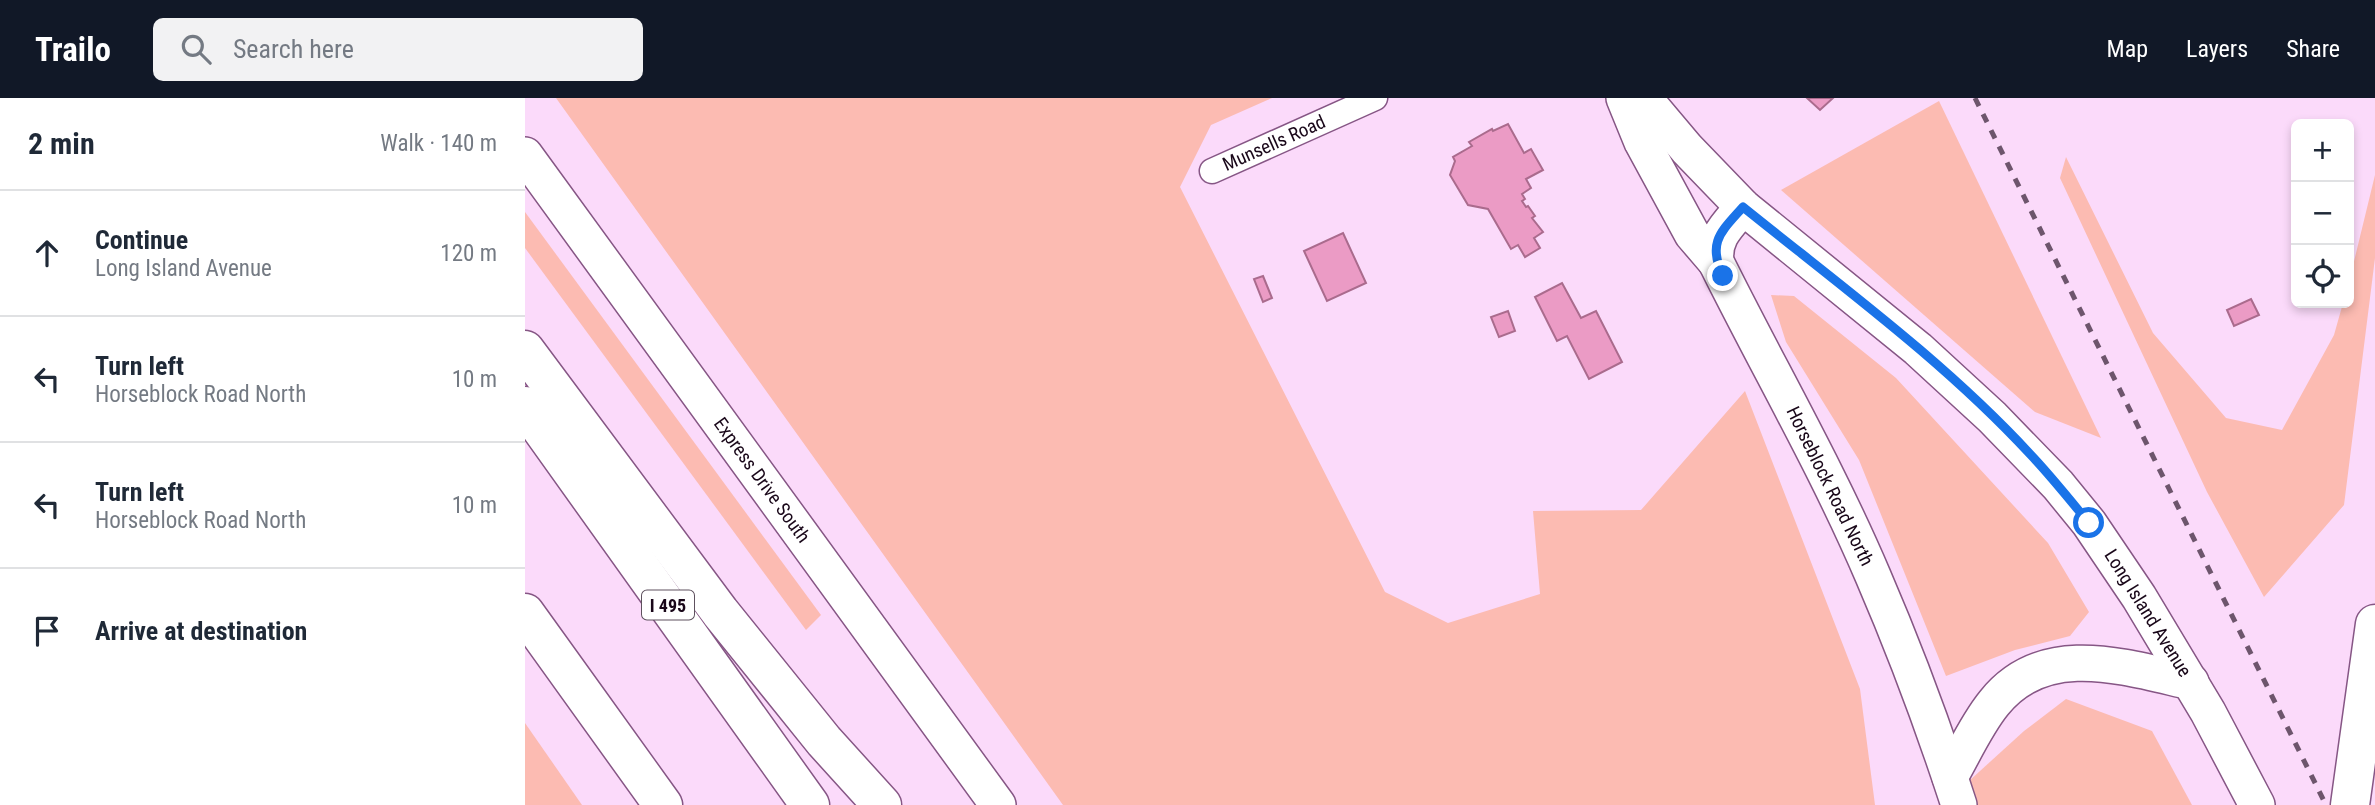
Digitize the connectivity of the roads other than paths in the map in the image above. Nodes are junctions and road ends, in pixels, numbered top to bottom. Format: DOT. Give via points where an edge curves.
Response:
graph roads {
  1 [pos="1375,98"];
  2 [pos="1624,98"];
  3 [pos="1644,98"];
  4 [pos="525,156"];
  5 [pos="1212,171"];
  6 [pos="1743,207"];
  7 [pos="1716,262"];
  8 [pos="525,351"];
  9 [pos="525,406"];
  10 [pos="525,613"];
  11 [pos="2375,624"];
  12 [pos="2191,682"];
  13 [pos="2351,793"];
  14 [pos="1950,796"];
  15 [pos="663,805"];
  16 [pos="810,805"];
  17 [pos="882,805"];
  18 [pos="998,805"];
  19 [pos="2257,805"];
  1 -- 5 [label="street, Munsells Road"];
  2 -- 7 [label="street, Horseblock Road North" via="1642,142 1692,234"];
  3 -- 6 [label="street, Long Island Avenue"];
  4 -- 18 [label="street, Express Drive South"];
  6 -- 7 [label="street" via="1720,234"];
  6 -- 12 [label="street, Long Island Avenue" via="1918,349 2029,452 2117,562"];
  7 -- 14 [label="street, Horseblock Road North" via="1874,576"];
  8 -- 17 [label="main road" via="720,612"];
  9 -- 16 [label="main road, I 495"];
  10 -- 15 [label="main road"];
  11 -- 13 [label="main road"];
  12 -- 14 [label="street" via="2082,662 2045,668 2014,684 1994,702"];
  12 -- 19 [label="street, Long Island Avenue"];
}
